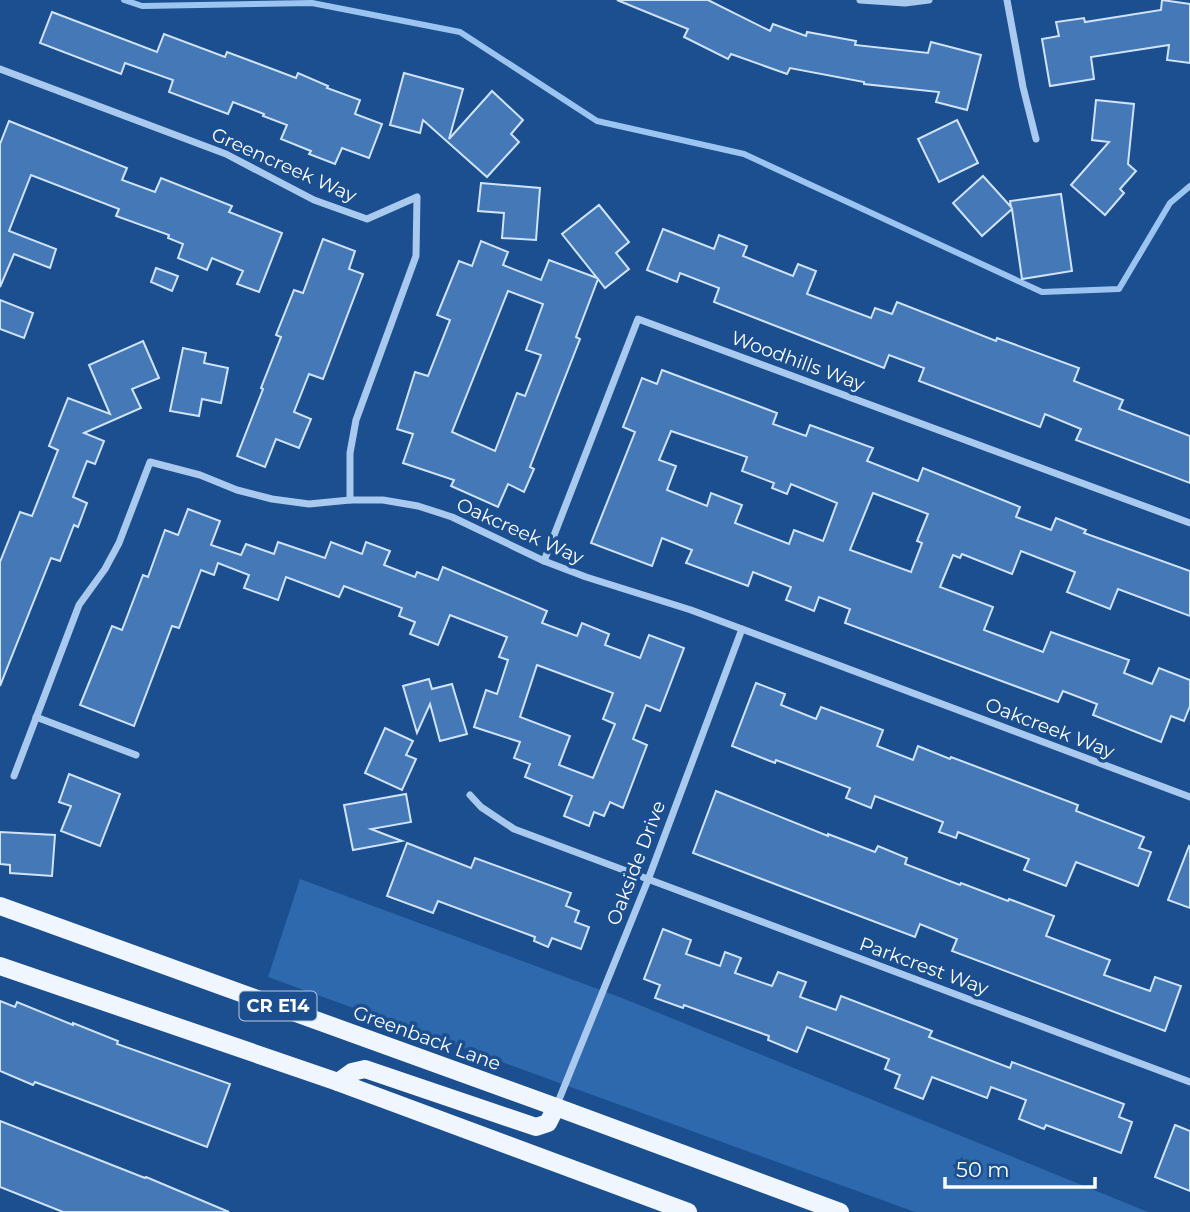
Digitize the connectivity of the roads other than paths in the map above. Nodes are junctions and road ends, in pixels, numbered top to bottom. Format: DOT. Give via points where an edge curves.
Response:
graph roads {
  1 [pos="860,0"];
  2 [pos="929,0"];
  3 [pos="1007,0"];
  4 [pos="0,69"];
  5 [pos="1036,139"];
  6 [pos="349,500"];
  7 [pos="1190,523"];
  8 [pos="544,561"];
  9 [pos="742,629"];
  10 [pos="36,716"];
  11 [pos="135,755"];
  12 [pos="14,776"];
  13 [pos="470,796"];
  14 [pos="1190,797"];
  15 [pos="648,880"];
  16 [pos="0,906"];
  17 [pos="0,966"];
  18 [pos="338,1082"];
  19 [pos="1190,1082"];
  20 [pos="556,1107"];
  21 [pos="688,1212"];
  22 [pos="839,1212"];
  1 -- 2 [label="street"];
  3 -- 5 [label="street"];
  4 -- 6 [label="street, Greencreek Way" via="226,154 314,200 368,219 416,197 415,256 356,420"];
  6 -- 8 [label="street, Oakcreek Way" via="418,506"];
  6 -- 10 [label="street, Oakcreek Way" via="309,504 272,499 150,462 119,543 79,605"];
  7 -- 8 [label="street, Woodhills Way" via="638,319"];
  8 -- 9 [label="street, Oakcreek Way"];
  9 -- 14 [label="street, Oakcreek Way"];
  9 -- 15 [label="street, Oakside Drive"];
  10 -- 11 [label="street"];
  10 -- 12 [label="street, Oakcreek Way"];
  13 -- 15 [label="street, Parkcrest Way" via="514,829"];
  15 -- 19 [label="street, Parkcrest Way"];
  15 -- 20 [label="street, Oakside Drive"];
  16 -- 20 [label="main road, Greenback Lane / CR E14"];
  17 -- 18 [label="main road, CR E14"];
  18 -- 20 [label="main road" via="365,1069 536,1127 548,1123"];
  18 -- 21 [label="main road, CR E14"];
  20 -- 22 [label="main road, Greenback Lane / CR E14"];
}
